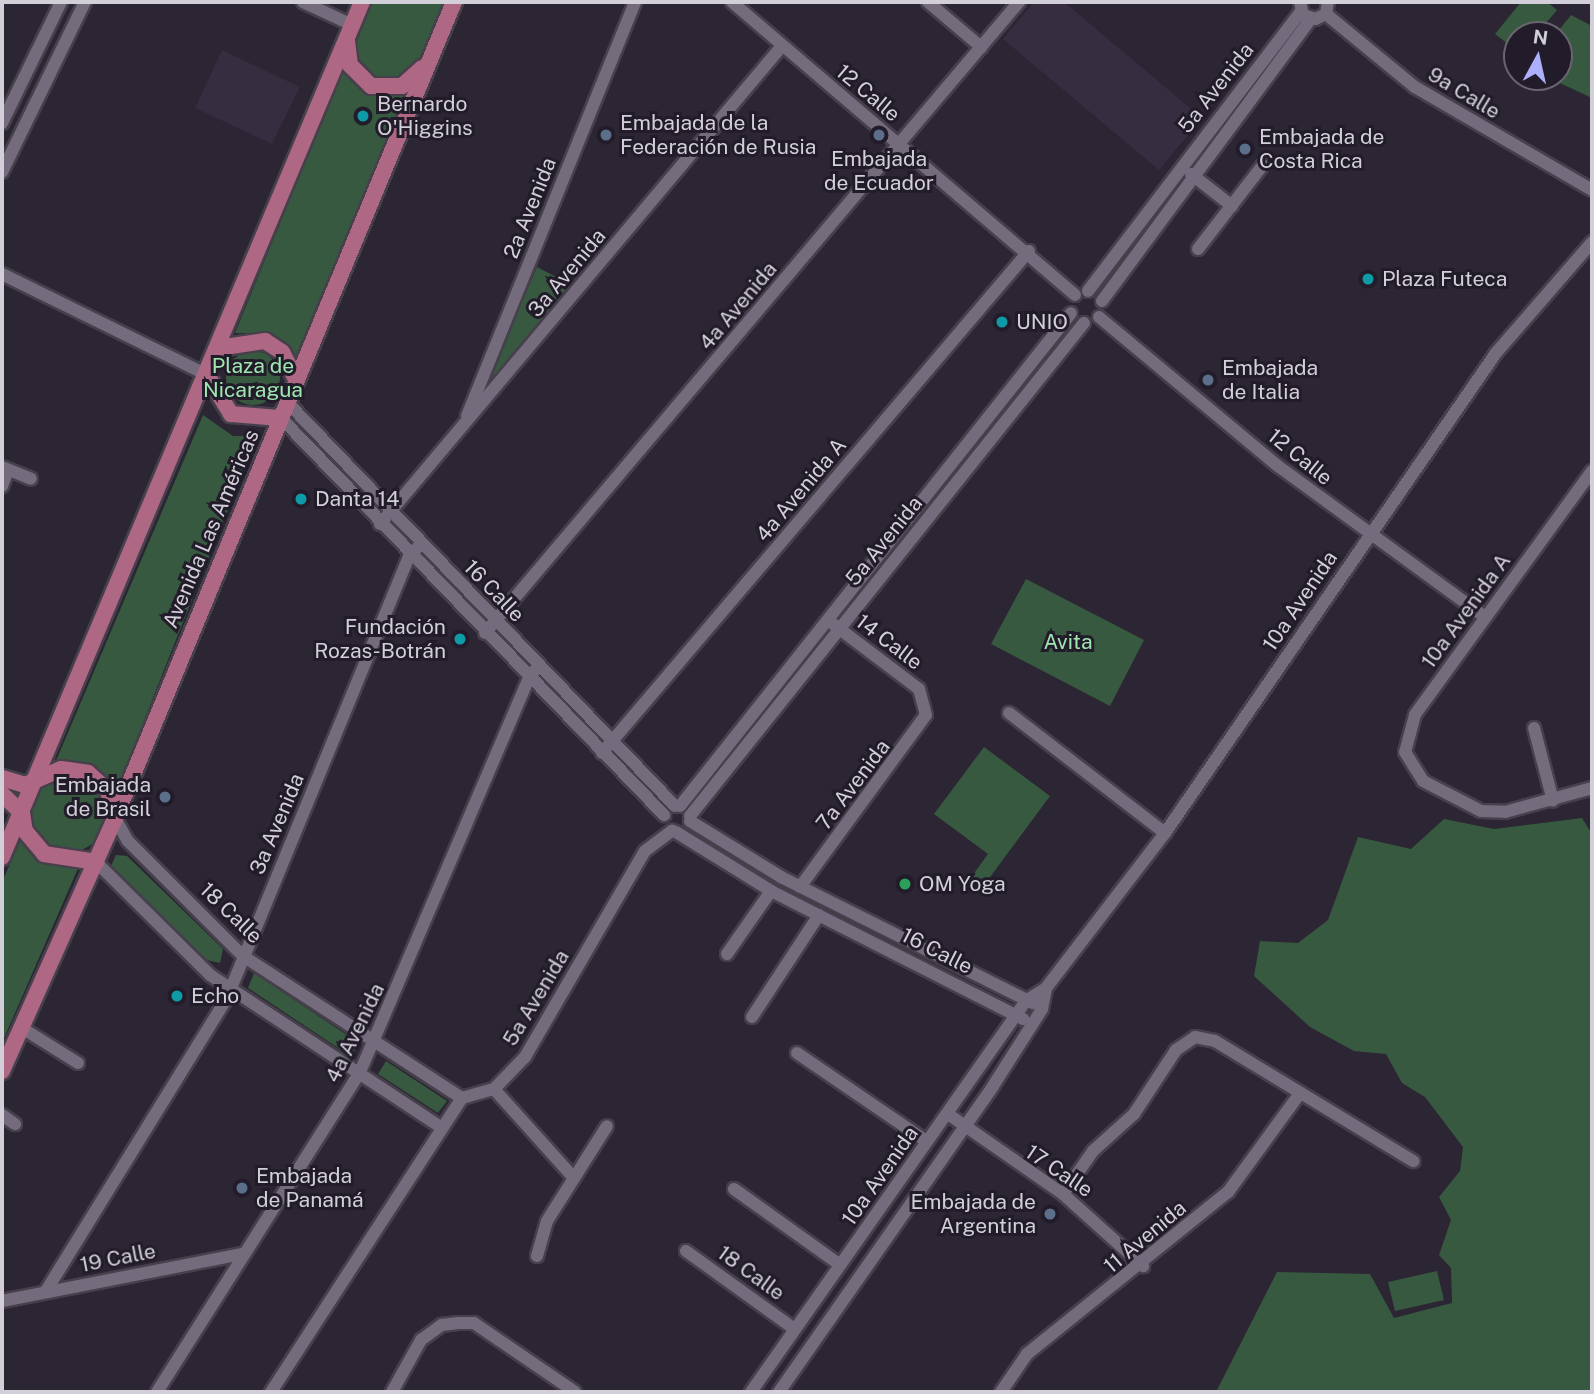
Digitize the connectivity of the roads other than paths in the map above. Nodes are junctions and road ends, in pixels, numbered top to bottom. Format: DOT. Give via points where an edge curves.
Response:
graph roads {
  1 [pos="61,2"];
  2 [pos="85,2"];
  3 [pos="303,2"];
  4 [pos="362,2"];
  5 [pos="454,2"];
  6 [pos="635,2"];
  7 [pos="732,2"];
  8 [pos="928,2"];
  9 [pos="1019,2"];
  10 [pos="1327,8"];
  11 [pos="1304,10"];
  12 [pos="350,30"];
  13 [pos="782,46"];
  14 [pos="981,47"];
  15 [pos="429,61"];
  16 [pos="2,123"];
  17 [pos="899,145"];
  18 [pos="1263,165"];
  19 [pos="2,172"];
  20 [pos="1191,174"];
  21 [pos="1592,190"];
  22 [pos="1232,206"];
  23 [pos="1592,242"];
  24 [pos="1198,249"];
  25 [pos="1029,251"];
  26 [pos="2,274"];
  27 [pos="1088,290"];
  28 [pos="1075,295"];
  29 [pos="1102,301"];
  30 [pos="1071,313"];
  31 [pos="1100,317"];
  32 [pos="1084,323"];
  33 [pos="218,348"];
  34 [pos="207,375"];
  35 [pos="296,379"];
  36 [pos="287,402"];
  37 [pos="281,418"];
  38 [pos="462,429"];
  39 [pos="5,468"];
  40 [pos="1590,478"];
  41 [pos="31,479"];
  42 [pos="2,486"];
  43 [pos="391,512"];
  44 [pos="380,524"];
  45 [pos="1369,536"];
  46 [pos="421,544"];
  47 [pos="410,556"];
  48 [pos="1485,617"];
  49 [pos="824,618"];
  50 [pos="497,621"];
  51 [pos="839,628"];
  52 [pos="485,633"];
  53 [pos="539,666"];
  54 [pos="529,677"];
  55 [pos="924,702"];
  56 [pos="1009,713"];
  57 [pos="1534,728"];
  58 [pos="611,741"];
  59 [pos="602,753"];
  60 [pos="2,778"];
  61 [pos="36,781"];
  62 [pos="1592,788"];
  63 [pos="2,794"];
  64 [pos="1553,801"];
  65 [pos="678,806"];
  66 [pos="22,813"];
  67 [pos="115,818"];
  68 [pos="690,819"];
  69 [pos="669,826"];
  70 [pos="1165,833"];
  71 [pos="2,857"];
  72 [pos="96,862"];
  73 [pos="800,887"];
  74 [pos="771,891"];
  75 [pos="818,915"];
  76 [pos="727,954"];
  77 [pos="243,956"];
  78 [pos="1059,971"];
  79 [pos="1003,988"];
  80 [pos="1046,988"];
  81 [pos="231,989"];
  82 [pos="1027,1000"];
  83 [pos="1042,1009"];
  84 [pos="1017,1015"];
  85 [pos="752,1017"];
  86 [pos="1033,1024"];
  87 [pos="22,1028"];
  88 [pos="375,1043"];
  89 [pos="797,1053"];
  90 [pos="78,1063"];
  91 [pos="2,1071"];
  92 [pos="360,1072"];
  93 [pos="494,1088"];
  94 [pos="1297,1096"];
  95 [pos="462,1098"];
  96 [pos="948,1114"];
  97 [pos="2,1115"];
  98 [pos="15,1124"];
  99 [pos="607,1126"];
  100 [pos="964,1126"];
  101 [pos="442,1128"];
  102 [pos="926,1142"];
  103 [pos="1413,1161"];
  104 [pos="573,1177"];
  105 [pos="734,1189"];
  106 [pos="1063,1194"];
  107 [pos="686,1251"];
  108 [pos="242,1254"];
  109 [pos="537,1256"];
  110 [pos="840,1265"];
  111 [pos="1143,1266"];
  112 [pos="46,1292"];
  113 [pos="2,1301"];
  114 [pos="806,1311"];
  115 [pos="827,1326"];
  116 [pos="793,1328"];
  117 [pos="157,1392"];
  118 [pos="271,1392"];
  119 [pos="393,1392"];
  120 [pos="575,1392"];
  121 [pos="751,1392"];
  122 [pos="779,1392"];
  123 [pos="1001,1392"];
  1 -- 16 [label="street"];
  2 -- 19 [label="street"];
  3 -- 12 [label="street"];
  4 -- 12 [label="main road"];
  5 -- 15 [label="main road, Avenida Las Américas"];
  6 -- 38 [label="street, 2a Avenida"];
  7 -- 13 [label="street, 12 Calle"];
  8 -- 14 [label="street"];
  9 -- 14 [label="street, 4a Avenida"];
  10 -- 11 [label="street"];
  10 -- 21 [label="street, 9a Calle" via="1415,87"];
  11 -- 20 [label="street, 5a Avenida"];
  11 -- 27 [label="street, 5a Avenida"];
  12 -- 15 [label="main road" via="350,65 371,86 402,86"];
  12 -- 33 [label="main road"];
  13 -- 17 [label="street, 12 Calle"];
  13 -- 38 [label="street, 3a Avenida"];
  14 -- 17 [label="street, 4a Avenida"];
  15 -- 35 [label="main road, Avenida Las Américas"];
  17 -- 25 [label="street, 12 Calle"];
  17 -- 50 [label="street, 4a Avenida"];
  18 -- 22 [label="street"];
  20 -- 22 [label="street"];
  20 -- 29 [label="street, 5a Avenida"];
  22 -- 24 [label="street"];
  23 -- 45 [label="street, 10a Avenida" via="1496,353"];
  25 -- 28 [label="street, 12 Calle"];
  25 -- 58 [label="street, 4a Avenida A"];
  26 -- 34 [label="street"];
  27 -- 28 [label="street"];
  27 -- 29 [label="street"];
  28 -- 30 [label="street"];
  29 -- 31 [label="street"];
  30 -- 32 [label="street"];
  30 -- 49 [label="street, 5a Avenida"];
  31 -- 32 [label="street"];
  31 -- 45 [label="street, 12 Calle"];
  32 -- 51 [label="street, 5a Avenida"];
  33 -- 34 [label="main road"];
  33 -- 35 [label="main road" via="265,341 282,352"];
  34 -- 37 [label="main road" via="232,414"];
  34 -- 61 [label="main road"];
  35 -- 36 [label="main road, Avenida Las Américas"];
  36 -- 37 [label="main road, Avenida Las Américas"];
  36 -- 43 [label="street, 16 Calle"];
  37 -- 44 [label="street, 16 Calle"];
  37 -- 67 [label="main road, Avenida Las Américas"];
  38 -- 43 [label="street, 3a Avenida"];
  39 -- 41 [label="street"];
  39 -- 42 [label="street"];
  40 -- 48 [label="street, 10a Avenida A"];
  43 -- 44 [label="street, 3a Avenida"];
  43 -- 46 [label="street, 16 Calle"];
  44 -- 47 [label="street, 16 Calle"];
  45 -- 48 [label="street, 12 Calle"];
  45 -- 70 [label="street, 10a Avenida"];
  46 -- 47 [label="street, 3a Avenida"];
  46 -- 50 [label="street, 16 Calle"];
  47 -- 52 [label="street, 16 Calle"];
  47 -- 77 [label="street, 3a Avenida"];
  48 -- 64 [label="street, 10a Avenida A" via="1406,736 1411,770 1481,811"];
  49 -- 51 [label="street, 14 Calle"];
  49 -- 65 [label="street, 5a Avenida"];
  50 -- 52 [label="street, 4a Avenida"];
  50 -- 53 [label="street, 16 Calle"];
  51 -- 55 [label="street, 14 Calle" via="919,689"];
  51 -- 68 [label="street, 5a Avenida"];
  52 -- 54 [label="street, 16 Calle"];
  53 -- 54 [label="street, 4a Avenida"];
  53 -- 58 [label="street, 16 Calle"];
  54 -- 59 [label="street, 16 Calle"];
  54 -- 88 [label="street, 4a Avenida"];
  55 -- 73 [label="street, 7a Avenida" via="919,729"];
  56 -- 70 [label="street"];
  57 -- 64 [label="street"];
  58 -- 59 [label="street, 4a Avenida A"];
  58 -- 65 [label="street, 16 Calle"];
  59 -- 69 [label="street, 16 Calle"];
  60 -- 61 [label="main road, 18 Calle" via="14,785"];
  61 -- 66 [label="main road"];
  61 -- 67 [label="main road, 18 Calle" via="61,769 88,773 108,791"];
  62 -- 64 [label="street"];
  63 -- 66 [label="main road"];
  65 -- 68 [label="street, 16 Calle"];
  65 -- 69 [label="street, 5a Avenida"];
  66 -- 71 [label="main road"];
  66 -- 72 [label="main road" via="25,831 44,854"];
  67 -- 72 [label="main road, Avenida Las Américas"];
  67 -- 77 [label="street, 18 Calle" via="128,841"];
  68 -- 69 [label="street, 5a Avenida"];
  68 -- 73 [label="street, 16 Calle"];
  69 -- 74 [label="street, 16 Calle"];
  69 -- 93 [label="street, 5a Avenida" via="652,845 525,1057"];
  70 -- 78 [label="street, 10a Avenida"];
  72 -- 81 [label="street"];
  72 -- 87 [label="main road, Avenida Las Américas"];
  73 -- 79 [label="street, 16 Calle"];
  74 -- 75 [label="street, 16 Calle"];
  74 -- 76 [label="street"];
  75 -- 84 [label="street, 16 Calle"];
  75 -- 85 [label="street"];
  77 -- 81 [label="street, 3a Avenida"];
  77 -- 88 [label="street, 18 Calle"];
  78 -- 79 [label="street" via="1030,989"];
  78 -- 80 [label="street, 10a Avenida"];
  79 -- 82 [label="street, 16 Calle"];
  80 -- 82 [label="street, 10a Avenida"];
  80 -- 83 [label="street, 10a Avenida"];
  81 -- 92 [label="street"];
  81 -- 112 [label="street, 3a Avenida"];
  82 -- 83 [label="street, 16 Calle"];
  82 -- 84 [label="street, 10a Avenida"];
  83 -- 86 [label="street, 10a Avenida"];
  84 -- 86 [label="street, 16 Calle"];
  84 -- 96 [label="street, 10a Avenida"];
  86 -- 100 [label="street, 10a Avenida"];
  87 -- 90 [label="street"];
  87 -- 91 [label="main road, Avenida Las Américas"];
  88 -- 92 [label="street, 4a Avenida"];
  88 -- 95 [label="street, 18 Calle"];
  89 -- 102 [label="street"];
  92 -- 101 [label="street"];
  92 -- 108 [label="street, 4a Avenida"];
  93 -- 95 [label="street, 5a Avenida"];
  93 -- 104 [label="street"];
  94 -- 103 [label="street"];
  94 -- 106 [label="street" via="1215,1041 1195,1037 1176,1050 1134,1114 1093,1152"];
  94 -- 111 [label="street, 11 Avenida" via="1228,1192"];
  95 -- 101 [label="street"];
  96 -- 100 [label="street, 17 Calle"];
  96 -- 102 [label="street, 10a Avenida"];
  97 -- 98 [label="street"];
  99 -- 104 [label="street"];
  100 -- 106 [label="street, 17 Calle"];
  100 -- 115 [label="street, 10a Avenida"];
  101 -- 118 [label="street"];
  102 -- 110 [label="street, 10a Avenida"];
  104 -- 109 [label="street" via="547,1221"];
  105 -- 110 [label="street"];
  106 -- 111 [label="street, 17 Calle"];
  107 -- 116 [label="street, 18 Calle"];
  108 -- 112 [label="street, 19 Calle"];
  108 -- 117 [label="street, 4a Avenida"];
  110 -- 114 [label="street, 10a Avenida"];
  111 -- 123 [label="street, 11 Avenida" via="1027,1354"];
  112 -- 113 [label="street, 19 Calle"];
  114 -- 115 [label="street"];
  114 -- 116 [label="street, 10a Avenida"];
  115 -- 122 [label="street, 10a Avenida"];
  116 -- 121 [label="street, 10a Avenida"];
  119 -- 120 [label="street" via="431,1331 474,1323"];
}
